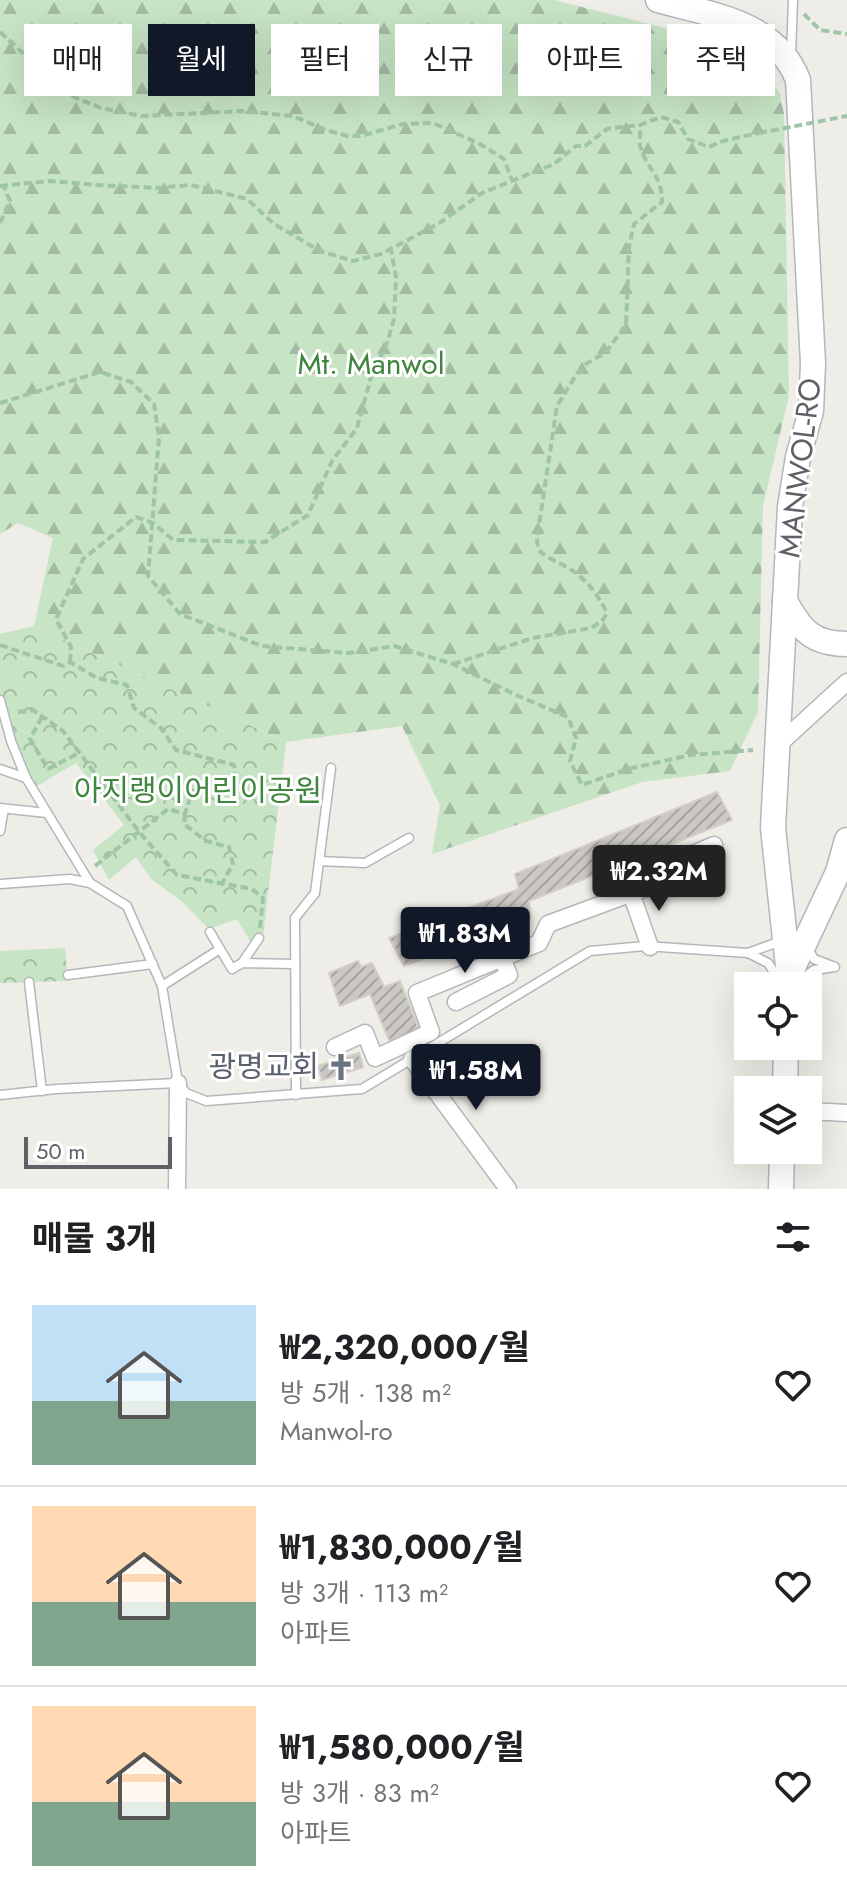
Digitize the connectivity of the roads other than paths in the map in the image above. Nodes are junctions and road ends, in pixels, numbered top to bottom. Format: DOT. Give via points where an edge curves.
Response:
graph roads {
  1 [pos="658,0"];
  2 [pos="793,0"];
  3 [pos="791,60"];
  4 [pos="785,600"];
  5 [pos="847,644"];
  6 [pos="847,682"];
  7 [pos="0,700"];
  8 [pos="777,746"];
  9 [pos="331,768"];
  10 [pos="0,769"];
  11 [pos="26,778"];
  12 [pos="2,808"];
  13 [pos="47,813"];
  14 [pos="0,831"];
  15 [pos="409,838"];
  16 [pos="847,840"];
  17 [pos="714,845"];
  18 [pos="319,861"];
  19 [pos="90,883"];
  20 [pos="0,884"];
  21 [pos="631,893"];
  22 [pos="210,932"];
  23 [pos="259,938"];
  24 [pos="795,941"];
  25 [pos="650,947"];
  26 [pos="220,949"];
  27 [pos="748,953"];
  28 [pos="502,958"];
  29 [pos="242,963"];
  30 [pos="153,964"];
  31 [pos="295,964"];
  32 [pos="835,967"];
  33 [pos="847,967"];
  34 [pos="777,972"];
  35 [pos="790,972"];
  36 [pos="810,972"];
  37 [pos="68,975"];
  38 [pos="29,982"];
  39 [pos="162,986"];
  40 [pos="456,1002"];
  41 [pos="335,1047"];
  42 [pos="412,1059"];
  43 [pos="178,1083"];
  44 [pos="42,1091"];
  45 [pos="0,1095"];
  46 [pos="296,1095"];
  47 [pos="822,1112"];
  48 [pos="847,1113"];
  49 [pos="782,1164"];
  50 [pos="177,1189"];
  51 [pos="508,1189"];
  52 [pos="781,1189"];
  1 -- 3 [label="street" via="759,31"];
  2 -- 3 [label="lane"];
  3 -- 4 [label="street, MANWOL-RO" via="798,80 813,363 811,411 790,507"];
  4 -- 5 [label="street" via="800,629 831,644"];
  4 -- 8 [label="street, MANWOL-RO"];
  6 -- 8 [label="street"];
  7 -- 11 [label="lane"];
  8 -- 24 [label="street, MANWOL-RO" via="773,828"];
  9 -- 18 [label="lane"];
  10 -- 11 [label="lane"];
  11 -- 13 [label="lane"];
  12 -- 13 [label="lane"];
  12 -- 14 [label="lane"];
  13 -- 19 [label="lane"];
  15 -- 18 [label="lane" via="365,863"];
  16 -- 24 [label="street" via="838,872"];
  17 -- 21 [label="street" via="674,862 673,878"];
  18 -- 31 [label="lane" via="315,893 295,918"];
  19 -- 20 [label="lane" via="70,879"];
  19 -- 30 [label="lane" via="127,906"];
  21 -- 25 [label="street"];
  21 -- 28 [label="street" via="548,924 539,943"];
  22 -- 26 [label="lane"];
  23 -- 29 [label="lane"];
  24 -- 27 [label="lane"];
  24 -- 32 [label="lane" via="814,959"];
  24 -- 35 [label="street, MANWOL-RO"];
  25 -- 27 [label="lane"];
  25 -- 42 [label="lane" via="590,951"];
  26 -- 29 [label="lane" via="232,969"];
  26 -- 39 [label="lane"];
  27 -- 34 [label="lane"];
  28 -- 40 [label="street" via="509,975"];
  28 -- 41 [label="street" via="417,993 431,1032 375,1058 365,1033"];
  29 -- 31 [label="lane"];
  30 -- 37 [label="lane"];
  30 -- 39 [label="lane"];
  31 -- 46 [label="lane"];
  32 -- 33 [label="lane"];
  32 -- 36 [label="lane"];
  38 -- 44 [label="lane"];
  39 -- 43 [label="lane"];
  42 -- 46 [label="lane" via="362,1089"];
  42 -- 51 [label="street"];
  43 -- 44 [label="lane"];
  43 -- 46 [label="lane" via="186,1093 206,1101"];
  43 -- 50 [label="street"];
  44 -- 45 [label="lane"];
  47 -- 48 [label="street"];
  49 -- 52 [label="street"];
}
